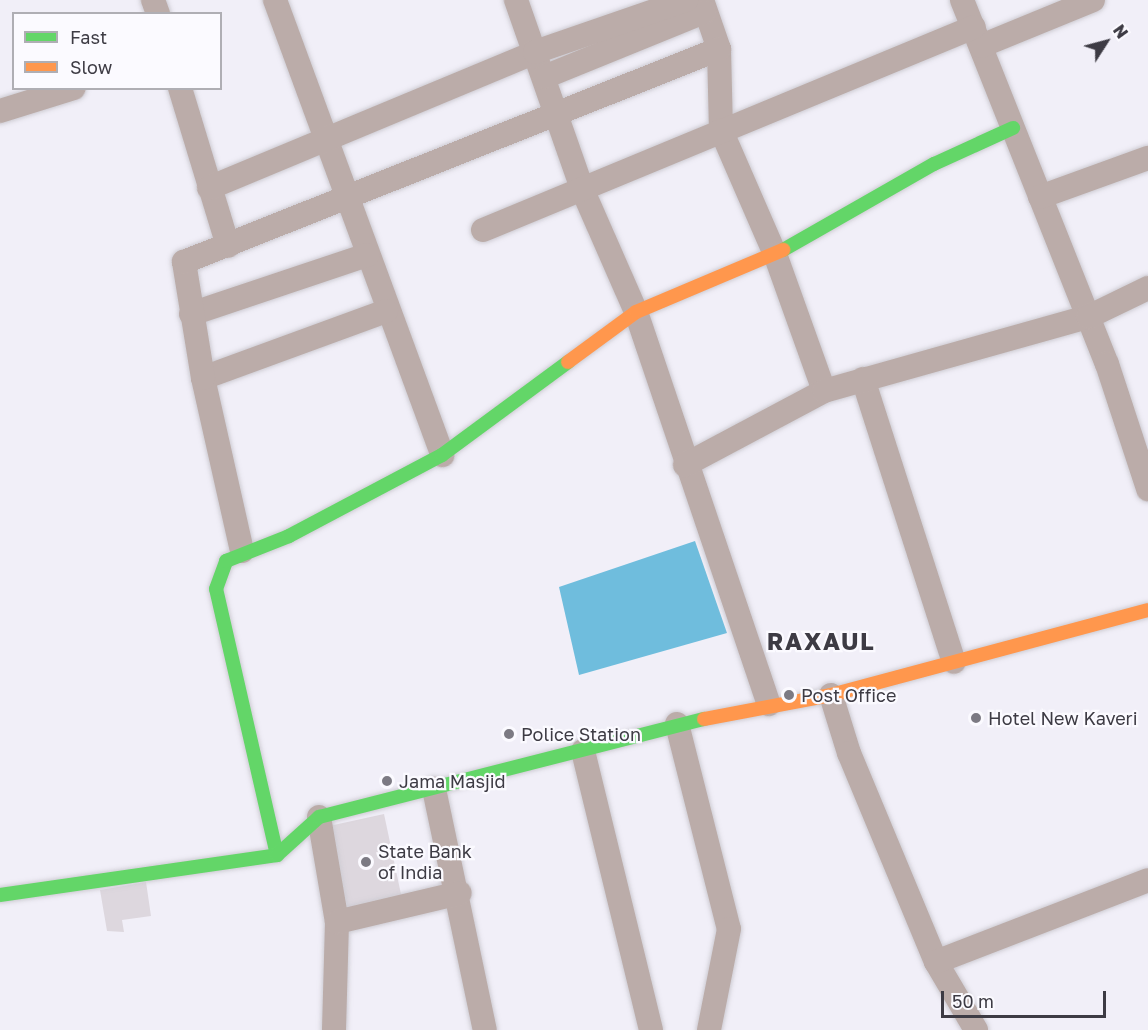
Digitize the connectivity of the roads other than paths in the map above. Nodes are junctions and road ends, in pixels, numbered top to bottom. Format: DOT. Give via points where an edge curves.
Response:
graph roads {
  1 [pos="275,0"];
  2 [pos="516,0"];
  3 [pos="962,0"];
  4 [pos="1093,0"];
  5 [pos="698,4"];
  6 [pos="977,37"];
  7 [pos="719,49"];
  8 [pos="535,52"];
  9 [pos="544,77"];
  10 [pos="68,90"];
  11 [pos="181,90"];
  12 [pos="0,111"];
  13 [pos="556,111"];
  14 [pos="1013,128"];
  15 [pos="721,129"];
  16 [pos="325,139"];
  17 [pos="1148,158"];
  18 [pos="209,188"];
  19 [pos="583,191"];
  20 [pos="1040,197"];
  21 [pos="345,199"];
  22 [pos="483,230"];
  23 [pos="228,246"];
  24 [pos="775,254"];
  25 [pos="367,255"];
  26 [pos="1148,288"];
  27 [pos="386,311"];
  28 [pos="636,312"];
  29 [pos="191,314"];
  30 [pos="1088,317"];
  31 [pos="203,378"];
  32 [pos="863,379"];
  33 [pos="824,391"];
  34 [pos="442,455"];
  35 [pos="685,465"];
  36 [pos="1148,489"];
  37 [pos="242,551"];
  38 [pos="1148,610"];
  39 [pos="954,662"];
  40 [pos="831,695"];
  41 [pos="769,704"];
  42 [pos="677,724"];
  43 [pos="583,751"];
  44 [pos="434,789"];
  45 [pos="319,817"];
  46 [pos="277,855"];
  47 [pos="1148,880"];
  48 [pos="460,893"];
  49 [pos="0,895"];
  50 [pos="337,922"];
  51 [pos="936,962"];
  52 [pos="334,1030"];
  53 [pos="485,1030"];
  54 [pos="651,1030"];
  55 [pos="709,1030"];
  56 [pos="976,1030"];
  1 -- 16 [label="street"];
  2 -- 8 [label="street"];
  3 -- 6 [label="street"];
  4 -- 6 [label="street"];
  5 -- 7 [label="street"];
  5 -- 8 [label="street"];
  5 -- 9 [label="street"];
  6 -- 14 [label="street"];
  6 -- 15 [label="street"];
  7 -- 13 [label="street"];
  7 -- 15 [label="street"];
  8 -- 9 [label="street"];
  8 -- 16 [label="street"];
  9 -- 13 [label="street"];
  10 -- 12 [label="street"];
  11 -- 18 [label="street"];
  13 -- 19 [label="street"];
  13 -- 21 [label="street"];
  14 -- 20 [label="street"];
  14 -- 24 [label="main road" via="934,164"];
  15 -- 19 [label="street"];
  15 -- 24 [label="street"];
  16 -- 18 [label="street"];
  16 -- 21 [label="street"];
  17 -- 20 [label="street"];
  18 -- 23 [label="street"];
  19 -- 22 [label="street"];
  19 -- 28 [label="street"];
  20 -- 30 [label="street"];
  21 -- 23 [label="street"];
  21 -- 25 [label="street"];
  23 -- 29 [label="street" via="184,262"];
  24 -- 28 [label="main road"];
  24 -- 33 [label="street"];
  25 -- 27 [label="street"];
  25 -- 29 [label="street"];
  26 -- 30 [label="street"];
  27 -- 31 [label="street"];
  27 -- 34 [label="street"];
  28 -- 34 [label="main road"];
  28 -- 35 [label="street"];
  29 -- 31 [label="street"];
  30 -- 32 [label="street"];
  30 -- 36 [label="street"];
  31 -- 37 [label="street"];
  32 -- 33 [label="street"];
  32 -- 39 [label="street"];
  33 -- 35 [label="street"];
  34 -- 37 [label="main road" via="289,536"];
  35 -- 41 [label="street" via="742,614"];
  37 -- 46 [label="main road" via="226,561 216,589"];
  38 -- 39 [label="main road"];
  39 -- 40 [label="main road"];
  40 -- 41 [label="main road"];
  40 -- 51 [label="street" via="849,753"];
  41 -- 42 [label="main road"];
  42 -- 43 [label="main road"];
  42 -- 55 [label="street" via="729,929"];
  43 -- 44 [label="main road"];
  43 -- 54 [label="street"];
  44 -- 45 [label="main road"];
  44 -- 48 [label="street"];
  45 -- 46 [label="main road"];
  45 -- 50 [label="street"];
  46 -- 49 [label="main road"];
  47 -- 51 [label="street"];
  48 -- 50 [label="street"];
  48 -- 53 [label="street"];
  50 -- 52 [label="street"];
  51 -- 56 [label="street"];
}
